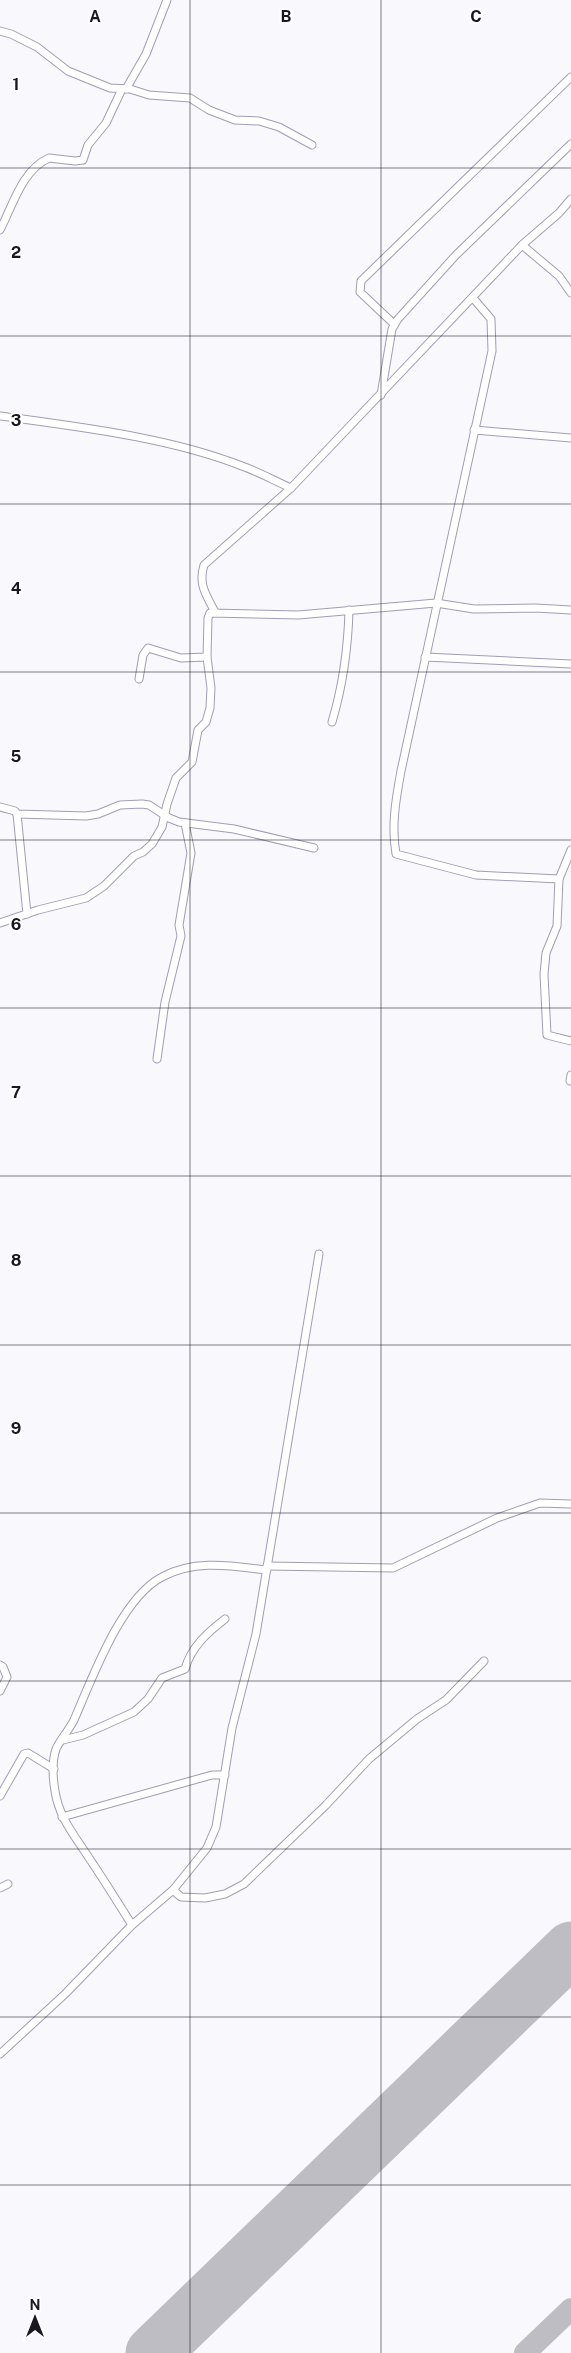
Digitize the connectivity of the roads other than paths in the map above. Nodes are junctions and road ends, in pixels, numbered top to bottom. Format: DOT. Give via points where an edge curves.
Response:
graph roads {
  1 [pos="167,0"];
  2 [pos="0,31"];
  3 [pos="571,77"];
  4 [pos="110,88"];
  5 [pos="124,89"];
  6 [pos="116,99"];
  7 [pos="571,144"];
  8 [pos="312,145"];
  9 [pos="571,199"];
  10 [pos="0,230"];
  11 [pos="522,245"];
  12 [pos="571,293"];
  13 [pos="473,298"];
  14 [pos="394,324"];
  15 [pos="381,395"];
  16 [pos="0,416"];
  17 [pos="474,430"];
  18 [pos="571,438"];
  19 [pos="291,488"];
  20 [pos="436,603"];
  21 [pos="349,610"];
  22 [pos="571,610"];
  23 [pos="215,612"];
  24 [pos="207,657"];
  25 [pos="425,657"];
  26 [pos="571,664"];
  27 [pos="139,679"];
  28 [pos="332,722"];
  29 [pos="0,807"];
  30 [pos="17,814"];
  31 [pos="165,816"];
  32 [pos="185,823"];
  33 [pos="314,848"];
  34 [pos="571,850"];
  35 [pos="558,879"];
  36 [pos="27,914"];
  37 [pos="0,923"];
  38 [pos="571,1041"];
  39 [pos="157,1059"];
  40 [pos="319,1254"];
  41 [pos="571,1504"];
  42 [pos="267,1568"];
  43 [pos="226,1619"];
  44 [pos="484,1661"];
  45 [pos="0,1665"];
  46 [pos="0,1691"];
  47 [pos="63,1740"];
  48 [pos="54,1769"];
  49 [pos="225,1775"];
  50 [pos="0,1796"];
  51 [pos="62,1816"];
  52 [pos="8,1884"];
  53 [pos="0,1888"];
  54 [pos="173,1890"];
  55 [pos="132,1925"];
  56 [pos="0,2054"];
  1 -- 5 [label="street" via="146,54"];
  2 -- 4 [label="street" via="37,47 68,71"];
  3 -- 14 [label="street" via="361,281 360,292"];
  4 -- 5 [label="street"];
  4 -- 6 [label="street"];
  5 -- 6 [label="street"];
  5 -- 8 [label="street" via="149,95 190,98 209,110 236,120 260,121 279,127"];
  6 -- 10 [label="street" via="106,123 88,145 83,160 49,158 26,176"];
  7 -- 14 [label="street" via="456,255"];
  9 -- 11 [label="street"];
  11 -- 12 [label="street" via="559,276"];
  11 -- 13 [label="street"];
  13 -- 15 [label="street"];
  13 -- 17 [label="street" via="491,319 492,334 492,351"];
  14 -- 15 [label="street"];
  15 -- 19 [label="street"];
  16 -- 19 [label="street" via="121,434 202,453 243,466"];
  17 -- 18 [label="street"];
  17 -- 20 [label="street"];
  19 -- 23 [label="street" via="204,565 202,589"];
  20 -- 21 [label="street"];
  20 -- 22 [label="street" via="474,609"];
  20 -- 25 [label="street"];
  21 -- 23 [label="street" via="298,615"];
  21 -- 28 [label="street" via="346,658"];
  23 -- 24 [label="street" via="208,618"];
  24 -- 27 [label="street" via="181,658 148,648 143,656"];
  24 -- 31 [label="street" via="210,708 206,722 198,730 192,762 176,778"];
  25 -- 26 [label="street"];
  25 -- 35 [label="street" via="395,806 393,834 396,854 476,875"];
  29 -- 30 [label="street"];
  30 -- 31 [label="street" via="86,816 120,805 142,804"];
  30 -- 36 [label="street"];
  31 -- 32 [label="street"];
  31 -- 36 [label="street" via="160,832 148,849 134,856 94,893 81,900"];
  32 -- 33 [label="street" via="234,828"];
  32 -- 39 [label="street" via="191,853 179,925 181,936"];
  34 -- 35 [label="street"];
  35 -- 38 [label="street" via="557,926 546,953 544,974 547,1035"];
  36 -- 37 [label="street"];
  40 -- 42 [label="street"];
  41 -- 42 [label="street" via="540,1503 497,1518 393,1568"];
  42 -- 47 [label="street" via="211,1565 174,1572 150,1585 128,1611 107,1648"];
  42 -- 49 [label="street"];
  43 -- 47 [label="street" via="207,1632 188,1657 185,1669 162,1678 140,1707 83,1736"];
  44 -- 54 [label="street" via="446,1700 417,1719 369,1759 244,1884 225,1894 191,1899 181,1897"];
  45 -- 46 [label="street" via="7,1677"];
  47 -- 48 [label="street" via="57,1748"];
  48 -- 50 [label="street" via="28,1753 24,1754"];
  48 -- 51 [label="street" via="55,1791"];
  49 -- 51 [label="street" via="208,1776"];
  49 -- 54 [label="street" via="216,1827 207,1848"];
  51 -- 55 [label="street"];
  52 -- 53 [label="street"];
  54 -- 55 [label="street"];
  55 -- 56 [label="street" via="65,1994"];
}
